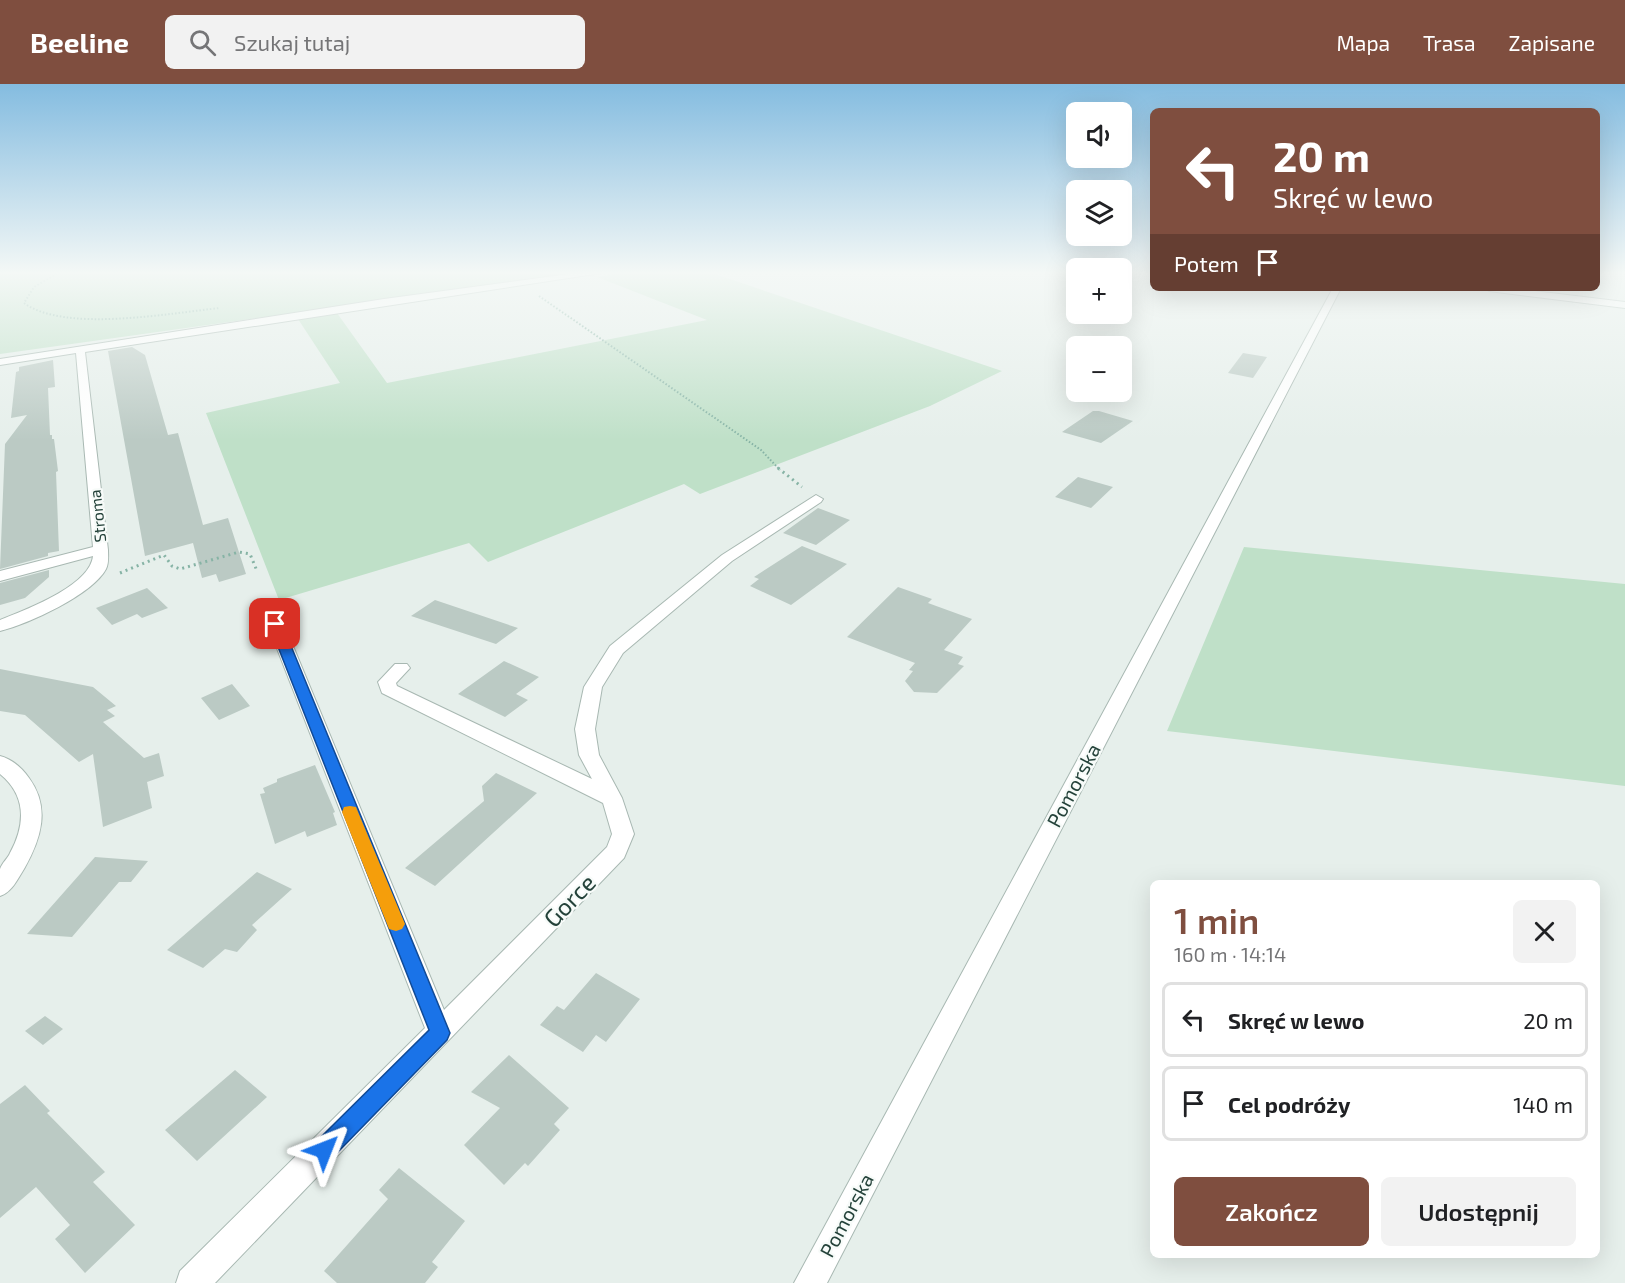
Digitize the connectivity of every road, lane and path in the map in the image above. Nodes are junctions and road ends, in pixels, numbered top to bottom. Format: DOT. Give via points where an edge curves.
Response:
graph roads {
  1 [pos="218,328"];
  2 [pos="585,328"];
  3 [pos="1316,328"];
  4 [pos="80,348"];
  5 [pos="0,362"];
  6 [pos="816,499"];
  7 [pos="100,550"];
  8 [pos="257,571"];
  9 [pos="124,573"];
  10 [pos="0,576"];
  11 [pos="268,605"];
  12 [pos="0,626"];
  13 [pos="401,668"];
  14 [pos="0,763"];
  15 [pos="612,798"];
  16 [pos="0,887"];
  17 [pos="440,1033"];
  18 [pos="192,1283"];
  19 [pos="810,1283"];
  1 -- 4 [label="street"];
  2 -- 6 [label="path" via="761,450"];
  3 -- 19 [label="street, Pomorska"];
  4 -- 5 [label="street"];
  4 -- 7 [label="street, Stroma"];
  6 -- 15 [label="street, Gorce" via="727,558 616,650 593,687 585,729 589,755"];
  7 -- 10 [label="street"];
  7 -- 12 [label="street, Stroma" via="100,568 87,581"];
  8 -- 9 [label="path" via="250,554 239,552 180,569 172,566 164,555"];
  11 -- 17 [label="street"];
  13 -- 15 [label="street" via="387,682 388,689"];
  14 -- 16 [label="street" via="17,774 31,801 33,815 24,853"];
  15 -- 17 [label="street, Gorce" via="623,834 616,852"];
  17 -- 18 [label="street, Gorce"];
}
